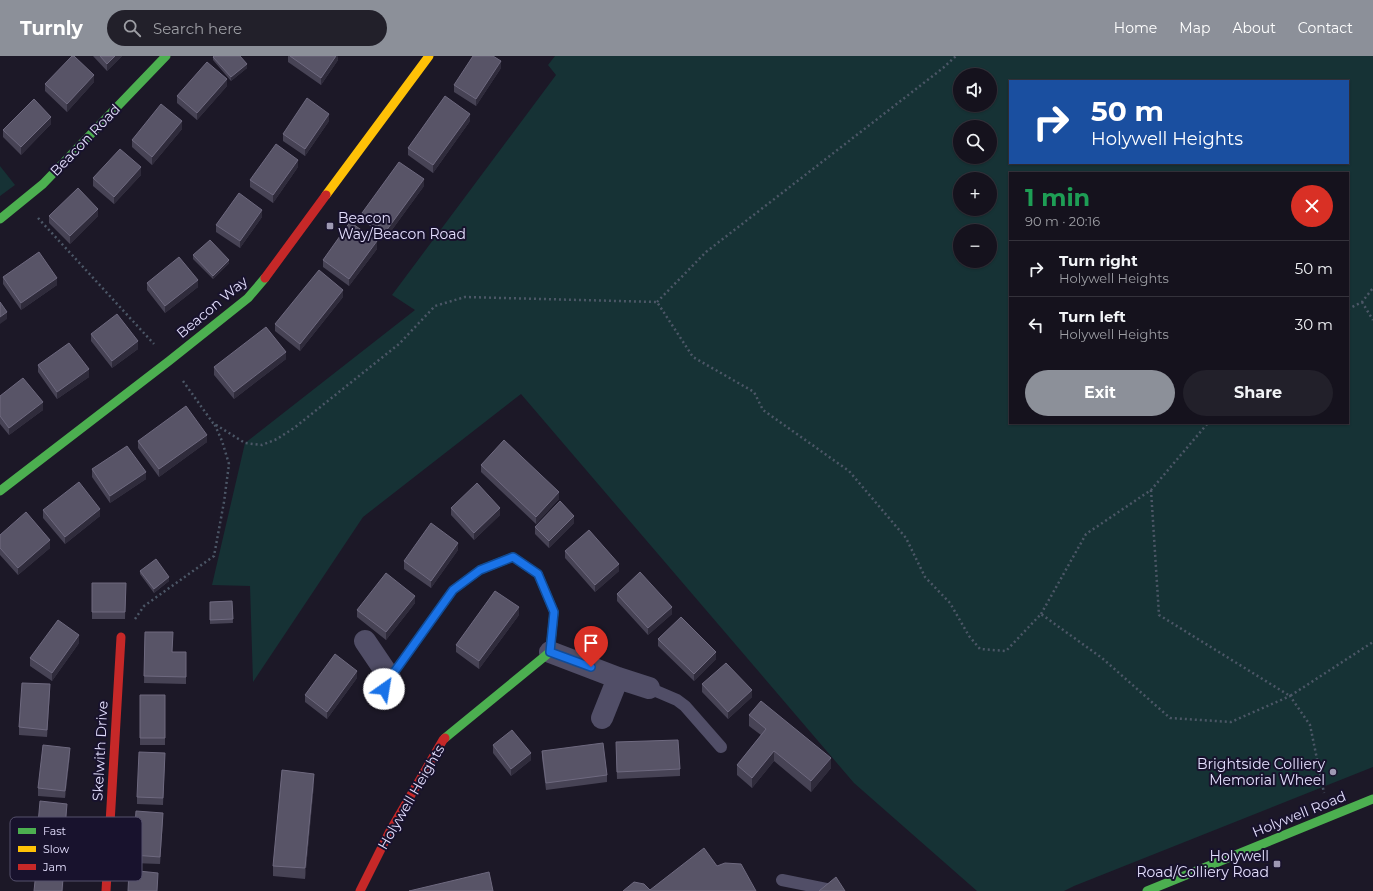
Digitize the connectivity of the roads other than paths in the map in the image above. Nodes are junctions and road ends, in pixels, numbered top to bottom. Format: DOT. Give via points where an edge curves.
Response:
graph roads {
  1 [pos="166,56"];
  2 [pos="424,58"];
  3 [pos="0,219"];
  4 [pos="0,491"];
  5 [pos="121,637"];
  6 [pos="365,641"];
  7 [pos="550,652"];
  8 [pos="390,678"];
  9 [pos="618,678"];
  10 [pos="649,688"];
  11 [pos="377,700"];
  12 [pos="602,718"];
  13 [pos="721,747"];
  14 [pos="1373,799"];
  15 [pos="110,817"];
  16 [pos="782,880"];
  17 [pos="107,881"];
  18 [pos="106,891"];
  19 [pos="360,891"];
  20 [pos="836,891"];
  21 [pos="1147,891"];
  1 -- 3 [label="street, Beacon Road" via="43,184"];
  2 -- 4 [label="street, Beacon Way" via="248,298"];
  5 -- 15 [label="street, Skelwith Drive"];
  6 -- 8 [label="street"];
  7 -- 8 [label="street" via="554,612 538,574 513,557 480,570 453,590"];
  7 -- 9 [label="street"];
  7 -- 19 [label="street, Holywell Heights" via="443,740 390,831"];
  8 -- 11 [label="street"];
  9 -- 10 [label="street"];
  9 -- 12 [label="street"];
  10 -- 13 [label="lane" via="685,706"];
  14 -- 21 [label="street, Holywell Road"];
  16 -- 20 [label="lane"];
  17 -- 18 [label="street, Skelwith Drive"];
}
